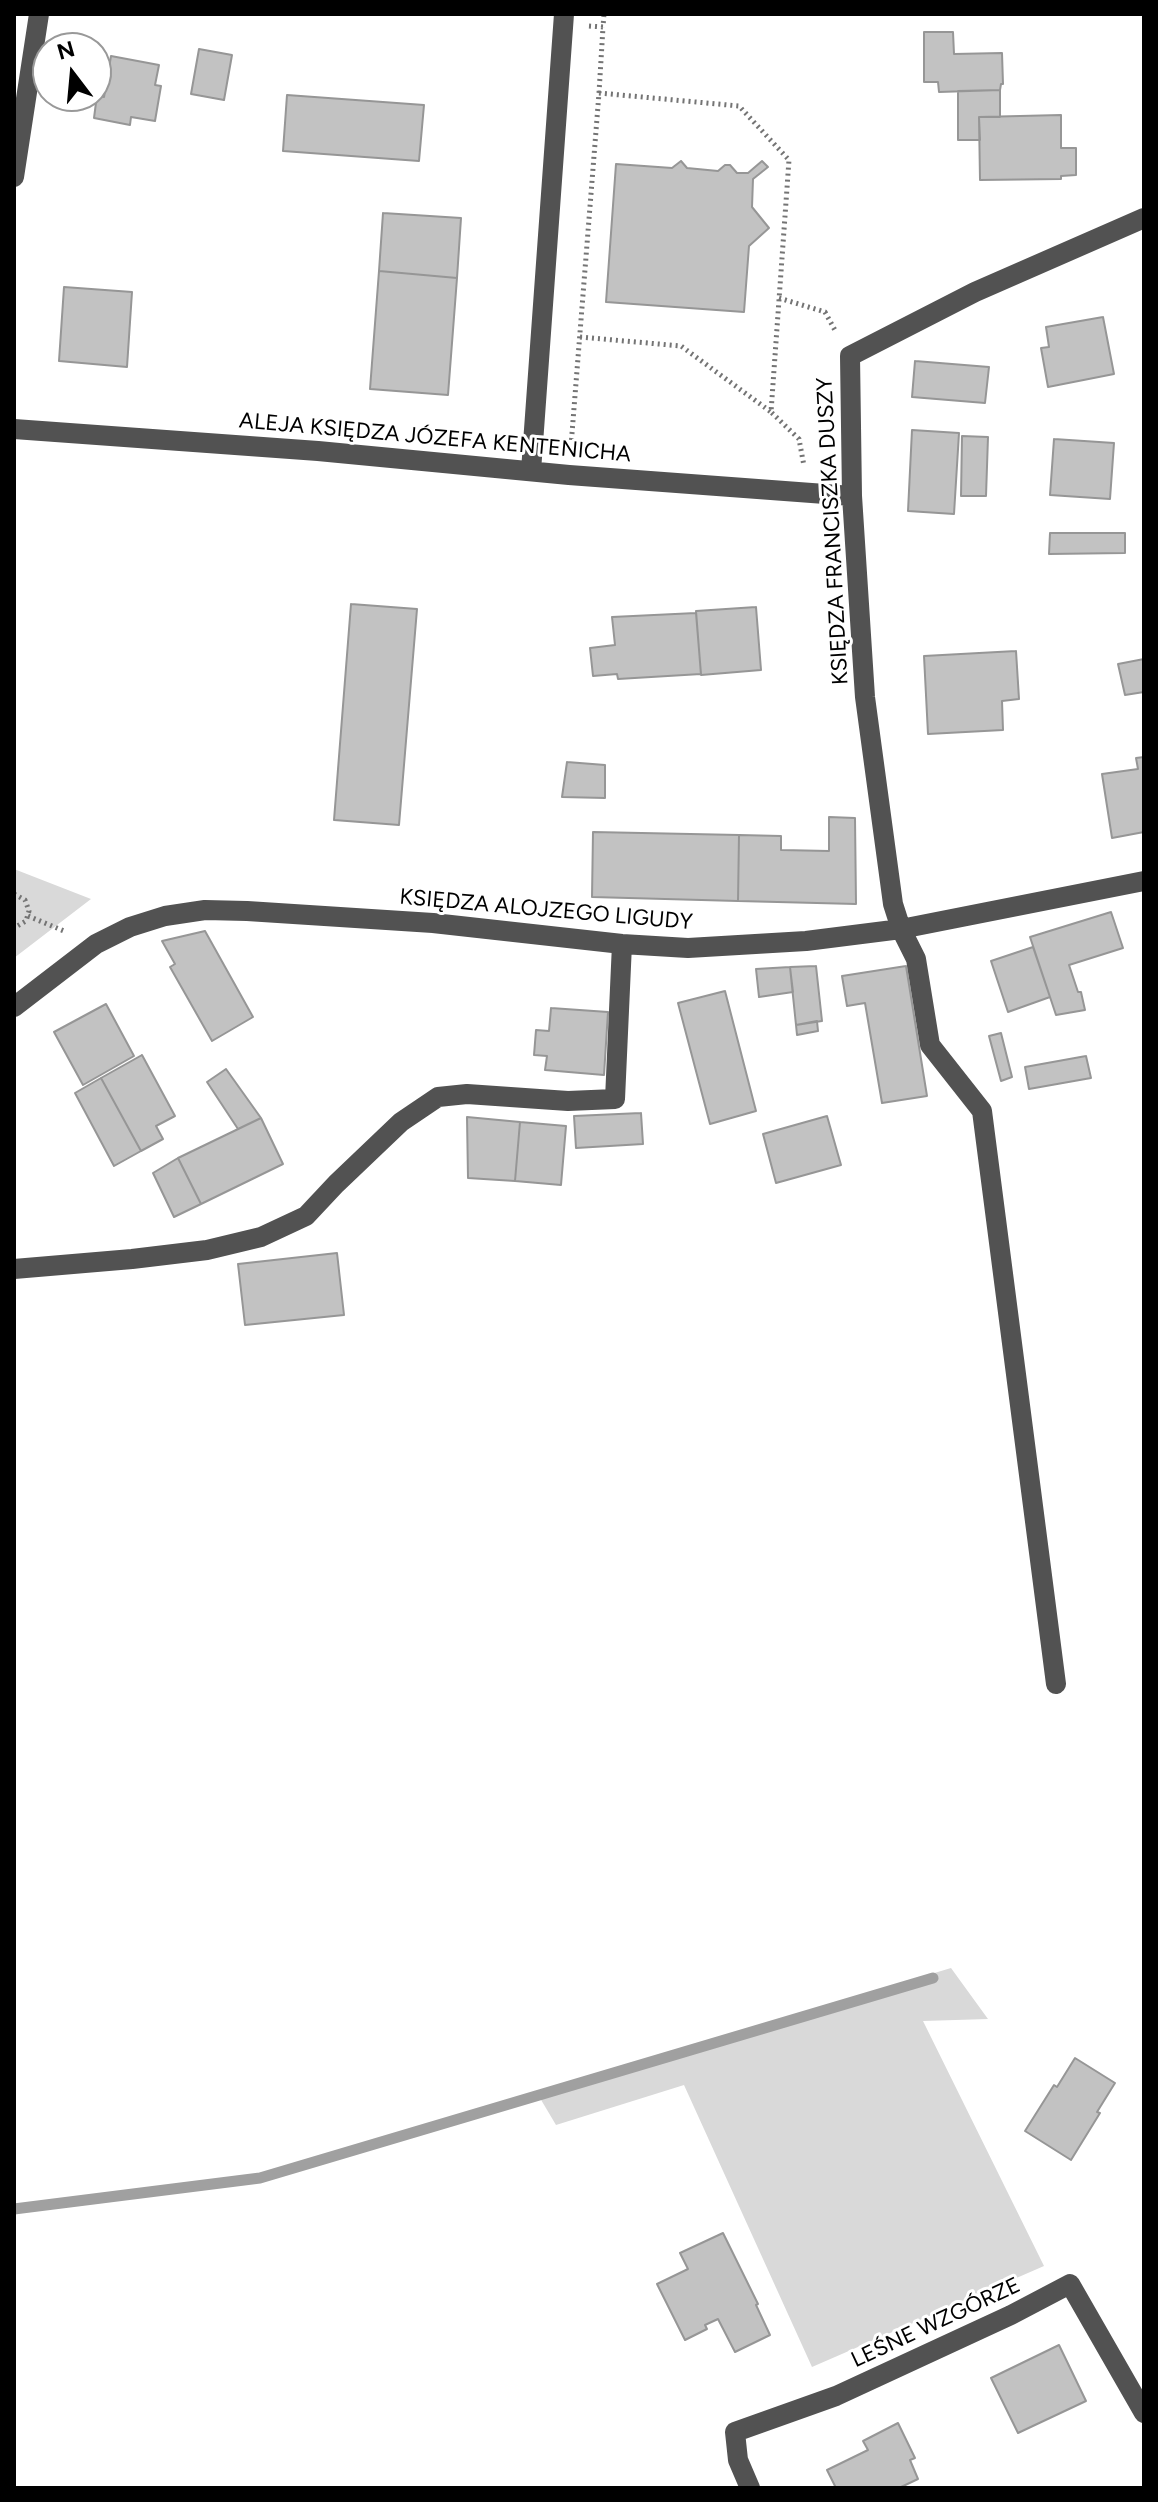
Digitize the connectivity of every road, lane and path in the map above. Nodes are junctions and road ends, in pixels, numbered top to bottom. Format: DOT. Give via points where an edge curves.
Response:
graph roads {
  1 [pos="39,14"];
  2 [pos="564,14"];
  3 [pos="603,27"];
  4 [pos="599,93"];
  5 [pos="14,177"];
  6 [pos="1144,218"];
  7 [pos="779,298"];
  8 [pos="580,337"];
  9 [pos="850,356"];
  10 [pos="771,412"];
  11 [pos="14,429"];
  12 [pos="531,471"];
  13 [pos="569,475"];
  14 [pos="810,493"];
  15 [pos="852,496"];
  16 [pos="1144,881"];
  17 [pos="14,894"];
  18 [pos="14,928"];
  19 [pos="901,929"];
  20 [pos="622,944"];
  21 [pos="14,1007"];
  22 [pos="14,1269"];
  23 [pos="1056,1684"];
  24 [pos="1144,2413"];
  25 [pos="750,2488"];
  1 -- 5 [label="street"];
  2 -- 12 [label="street"];
  3 -- 4 [label="path"];
  4 -- 7 [label="path" via="739,106 789,160"];
  4 -- 8 [label="path"];
  6 -- 9 [label="street, KSIĘDZA FRANCISZKA DUSZY" via="975,292"];
  7 -- 9 [label="path" via="825,312"];
  7 -- 10 [label="path"];
  8 -- 10 [label="path" via="681,346"];
  8 -- 13 [label="path"];
  9 -- 15 [label="street, KSIĘDZA FRANCISZKA DUSZY"];
  10 -- 14 [label="path" via="799,439"];
  11 -- 12 [label="street, ALEJA KSIĘDZA JÓZEFA KENTENICHA"];
  12 -- 13 [label="street, ALEJA KSIĘDZA JÓZEFA KENTENICHA"];
  13 -- 14 [label="street, ALEJA KSIĘDZA JÓZEFA KENTENICHA"];
  14 -- 15 [label="street, ALEJA KSIĘDZA JÓZEFA KENTENICHA"];
  15 -- 19 [label="street, KSIĘDZA FRANCISZKA DUSZY" via="865,697 893,904"];
  16 -- 19 [label="street, KSIĘDZA ALOJZEGO LIGUDY"];
  17 -- 18 [label="path" via="25,900 29,911 26,921"];
  19 -- 20 [label="street, KSIĘDZA ALOJZEGO LIGUDY" via="747,945"];
  19 -- 23 [label="street, KSIĘDZA FRANCISZKA DUSZY" via="916,959 930,1045 982,1111"];
  20 -- 21 [label="street, KSIĘDZA ALOJZEGO LIGUDY" via="433,923 205,910 165,916 96,944"];
  20 -- 22 [label="street" via="615,1099 438,1097 401,1122 306,1216 261,1237 192,1252"];
  24 -- 25 [label="street, LEŚNE WZGÓRZE" via="1070,2284 836,2396 735,2432 738,2460"];
}
